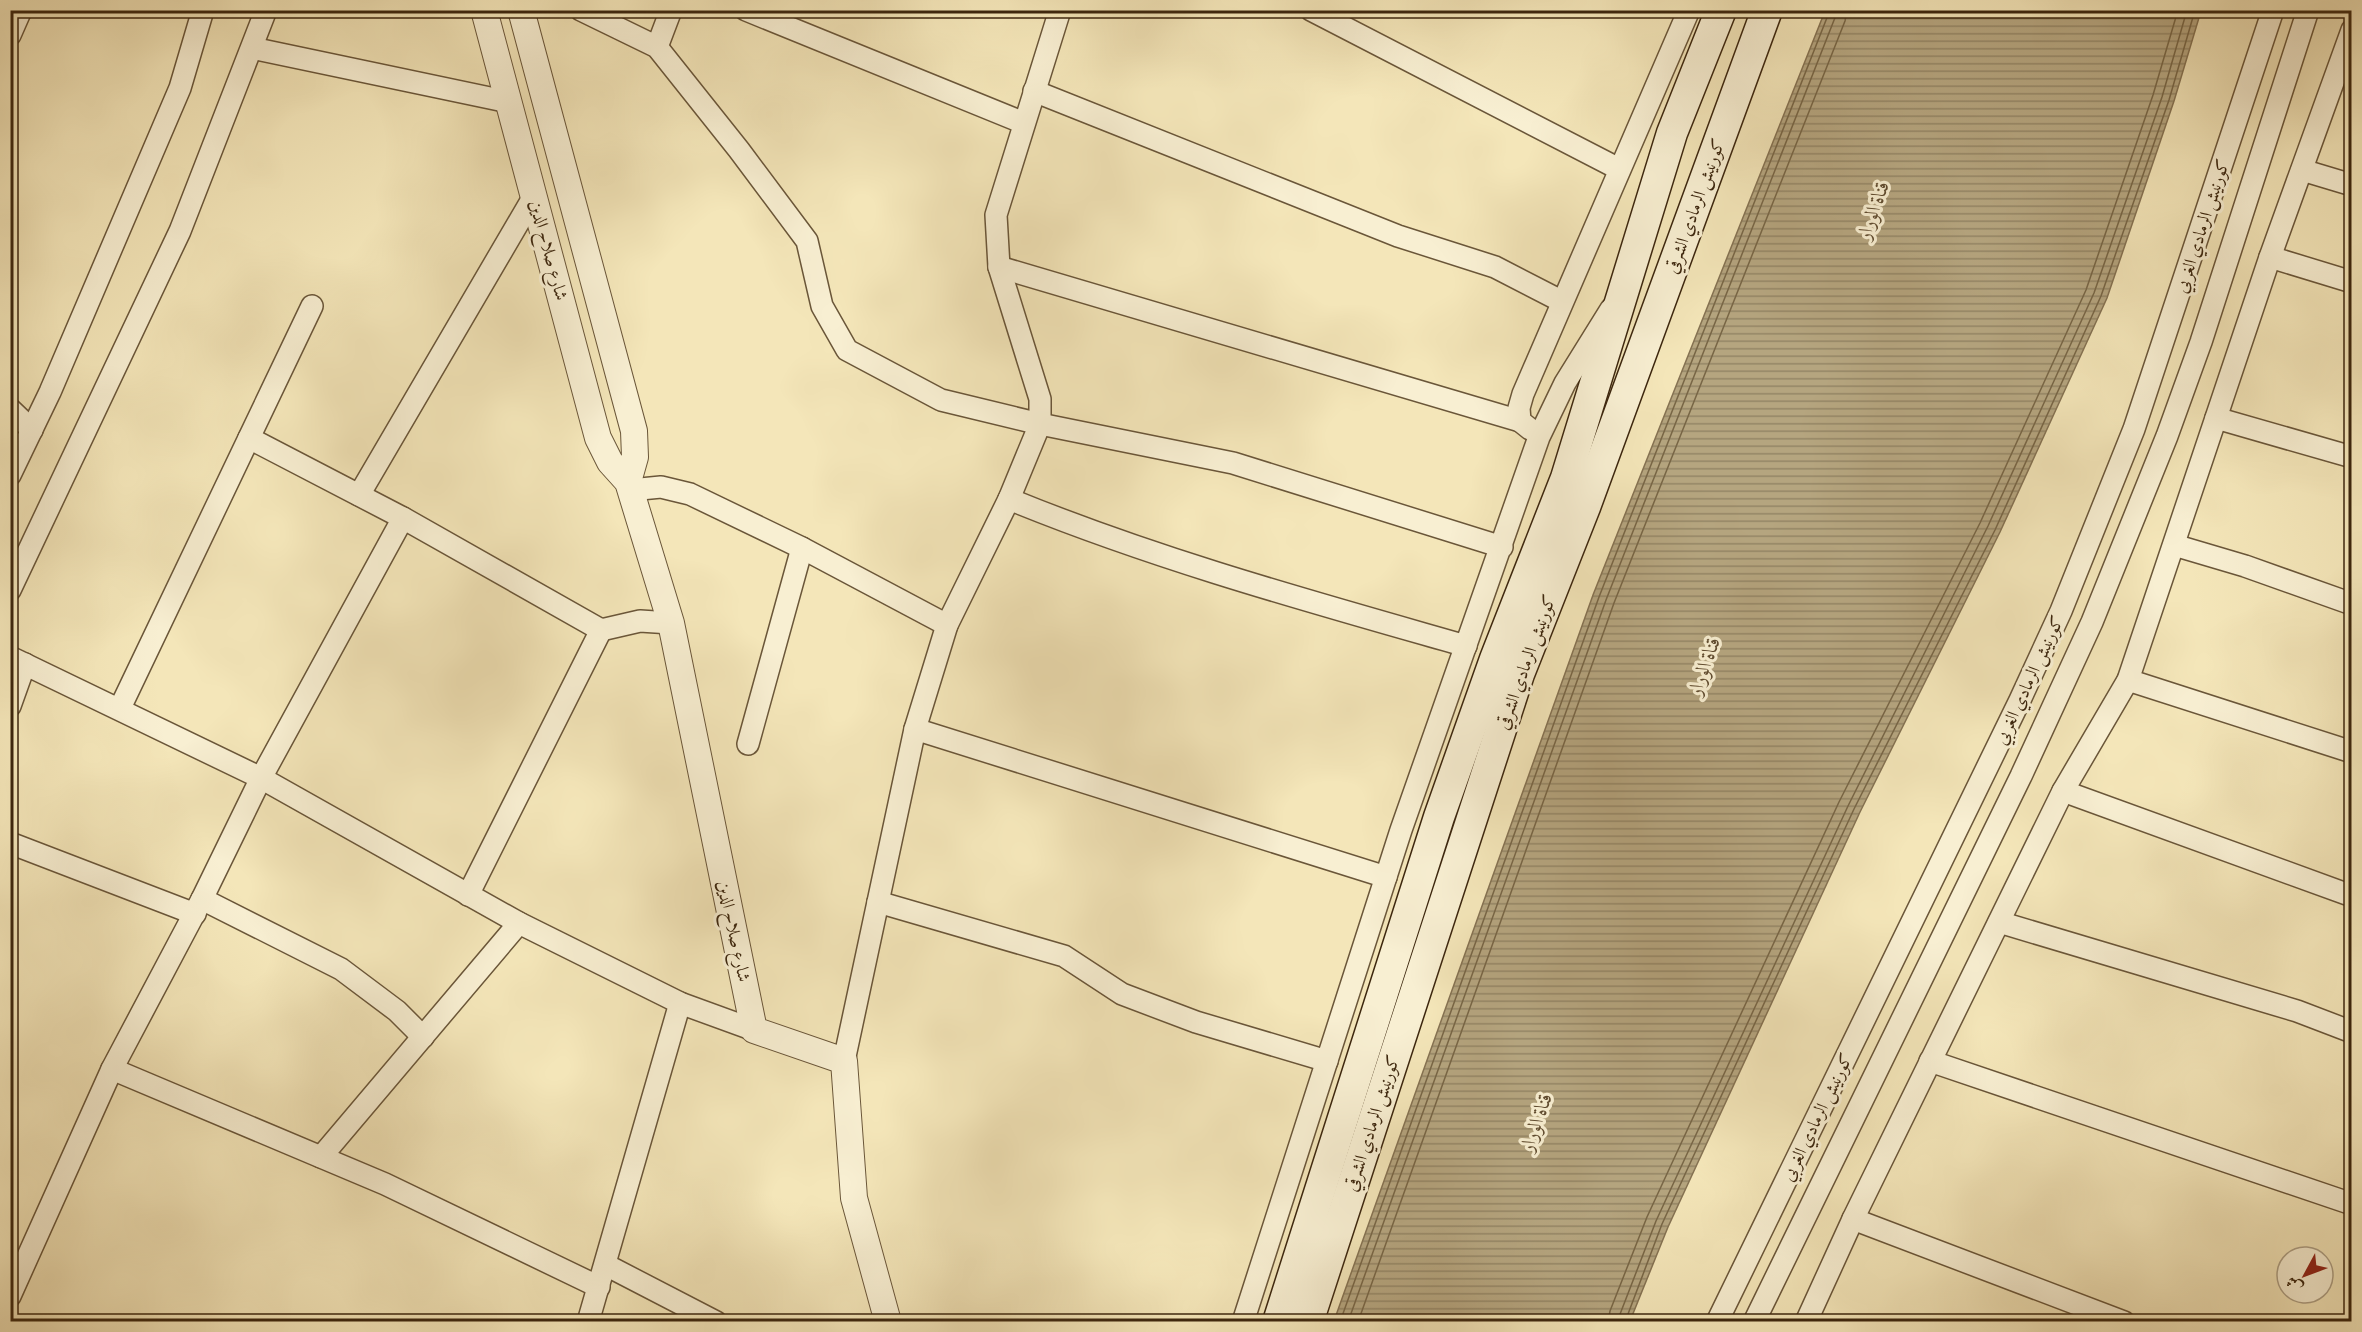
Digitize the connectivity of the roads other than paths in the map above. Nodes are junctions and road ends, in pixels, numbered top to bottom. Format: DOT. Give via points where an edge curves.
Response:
graph roads {
  1 [pos="203,10"];
  2 [pos="266,10"];
  3 [pos="484,10"];
  4 [pos="521,10"];
  5 [pos="581,10"];
  6 [pos="671,10"];
  7 [pos="746,10"];
  8 [pos="1060,10"];
  9 [pos="1311,10"];
  10 [pos="1689,10"];
  11 [pos="1721,10"];
  12 [pos="2273,10"];
  13 [pos="2308,10"];
  14 [pos="1766,11"];
  15 [pos="2352,30"];
  16 [pos="657,47"];
  17 [pos="252,48"];
  18 [pos="1034,91"];
  19 [pos="509,102"];
  20 [pos="1024,123"];
  21 [pos="1619,169"];
  22 [pos="2302,170"];
  23 [pos="2352,185"];
  24 [pos="534,196"];
  25 [pos="2270,257"];
  26 [pos="999,267"];
  27 [pos="2352,282"];
  28 [pos="1622,294"];
  29 [pos="1562,301"];
  30 [pos="312,306"];
  31 [pos="10,409"];
  32 [pos="2216,418"];
  33 [pos="1520,421"];
  34 [pos="1040,424"];
  35 [pos="32,430"];
  36 [pos="1539,437"];
  37 [pos="249,438"];
  38 [pos="2352,457"];
  39 [pos="10,476"];
  40 [pos="629,486"];
  41 [pos="359,495"];
  42 [pos="1009,499"];
  43 [pos="403,518"];
  44 [pos="2174,545"];
  45 [pos="1502,546"];
  46 [pos="802,548"];
  47 [pos="10,590"];
  48 [pos="2352,604"];
  49 [pos="671,623"];
  50 [pos="947,625"];
  51 [pos="601,630"];
  52 [pos="1466,646"];
  53 [pos="18,660"];
  54 [pos="2128,680"];
  55 [pos="10,706"];
  56 [pos="120,708"];
  57 [pos="915,729"];
  58 [pos="748,744"];
  59 [pos="2352,752"];
  60 [pos="261,778"];
  61 [pos="2063,791"];
  62 [pos="10,843"];
  63 [pos="1948,848"];
  64 [pos="1979,862"];
  65 [pos="1386,877"];
  66 [pos="468,895"];
  67 [pos="2352,896"];
  68 [pos="878,902"];
  69 [pos="199,907"];
  70 [pos="1999,922"];
  71 [pos="519,923"];
  72 [pos="680,1003"];
  73 [pos="754,1030"];
  74 [pos="2352,1032"];
  75 [pos="423,1037"];
  76 [pos="843,1061"];
  77 [pos="1327,1061"];
  78 [pos="1930,1061"];
  79 [pos="112,1069"];
  80 [pos="321,1157"];
  81 [pos="2352,1204"];
  82 [pos="1853,1219"];
  83 [pos="606,1265"];
  84 [pos="599,1287"];
  85 [pos="11,1293"];
  86 [pos="588,1322"];
  87 [pos="716,1322"];
  88 [pos="888,1322"];
  89 [pos="1243,1322"];
  90 [pos="1278,1322"];
  91 [pos="1308,1322"];
  92 [pos="1718,1322"];
  93 [pos="1754,1322"];
  94 [pos="1806,1322"];
  95 [pos="2124,1322"];
  1 -- 35 [label="street" via="180,88"];
  2 -- 17 [label="street"];
  3 -- 19 [label="street, شارع صلاح الدين"];
  4 -- 40 [label="street, شارع صلاح الدين" via="634,431 635,457"];
  5 -- 16 [label="street"];
  6 -- 16 [label="street"];
  7 -- 20 [label="street"];
  8 -- 18 [label="street"];
  9 -- 21 [label="street"];
  10 -- 21 [label="street"];
  11 -- 28 [label="main road, كورنيش الرمادي الشرقي" via="1672,133"];
  12 -- 63 [label="street, كورنيش الرمادي الغربي" via="2166,337 2110,490 2056,621"];
  13 -- 64 [label="street, كورنيش الرمادي الغربي" via="2200,342 2147,488 2092,622"];
  14 -- 91 [label="main road, كورنيش الرمادي الشرقي" via="1585,507 1519,674"];
  15 -- 22 [label="street"];
  16 -- 34 [label="street" via="807,241 822,306 847,350 941,400"];
  17 -- 19 [label="street"];
  17 -- 47 [label="street" via="180,231"];
  18 -- 20 [label="street"];
  18 -- 29 [label="street" via="1398,236 1495,267"];
  19 -- 24 [label="street, شارع صلاح الدين"];
  20 -- 26 [label="street" via="996,215"];
  21 -- 29 [label="street"];
  22 -- 23 [label="street"];
  22 -- 25 [label="street"];
  24 -- 40 [label="street, شارع صلاح الدين" via="598,438"];
  24 -- 41 [label="street"];
  25 -- 27 [label="street"];
  25 -- 32 [label="street"];
  26 -- 33 [label="street"];
  26 -- 34 [label="street" via="1040,399"];
  28 -- 36 [label="street" via="1578,359"];
  28 -- 90 [label="main road, كورنيش الرمادي الشرقي" via="1566,478 1439,817"];
  29 -- 33 [label="street" via="1523,394"];
  30 -- 37 [label="street"];
  31 -- 35 [label="street"];
  32 -- 38 [label="street"];
  32 -- 44 [label="street"];
  33 -- 36 [label="street"];
  34 -- 42 [label="street"];
  34 -- 45 [label="street" via="1233,463"];
  35 -- 39 [label="street"];
  36 -- 45 [label="street"];
  37 -- 41 [label="street"];
  37 -- 56 [label="street"];
  40 -- 46 [label="street" via="676,489"];
  40 -- 49 [label="street, شارع صلاح الدين"];
  41 -- 43 [label="street"];
  42 -- 50 [label="street"];
  42 -- 52 [label="street" via="1177,562"];
  43 -- 51 [label="street"];
  43 -- 60 [label="street"];
  44 -- 48 [label="street"];
  44 -- 54 [label="street"];
  45 -- 52 [label="street"];
  46 -- 50 [label="street"];
  46 -- 58 [label="street"];
  49 -- 51 [label="street" via="640,621"];
  49 -- 73 [label="street, شارع صلاح الدين"];
  50 -- 57 [label="street"];
  51 -- 66 [label="street"];
  52 -- 65 [label="street"];
  53 -- 55 [label="street"];
  53 -- 56 [label="street"];
  54 -- 59 [label="street"];
  54 -- 61 [label="street"];
  56 -- 60 [label="street"];
  57 -- 65 [label="street"];
  57 -- 68 [label="street"];
  60 -- 66 [label="street"];
  60 -- 69 [label="street"];
  61 -- 67 [label="street"];
  61 -- 70 [label="street"];
  62 -- 69 [label="street"];
  63 -- 64 [label="street"];
  63 -- 92 [label="street, كورنيش الرمادي الغربي"];
  64 -- 93 [label="street, كورنيش الرمادي الغربي"];
  65 -- 77 [label="street"];
  66 -- 71 [label="street"];
  68 -- 76 [label="street"];
  68 -- 77 [label="street" via="1064,956 1122,994 1196,1022"];
  69 -- 75 [label="street" via="341,969 397,1011"];
  69 -- 79 [label="street"];
  70 -- 74 [label="street" via="2297,1011"];
  70 -- 78 [label="street"];
  71 -- 72 [label="street"];
  71 -- 75 [label="street"];
  72 -- 73 [label="street"];
  72 -- 83 [label="street"];
  73 -- 76 [label="street"];
  75 -- 80 [label="street"];
  76 -- 88 [label="street" via="854,1198"];
  77 -- 89 [label="street"];
  78 -- 81 [label="street"];
  78 -- 82 [label="street"];
  79 -- 80 [label="street"];
  79 -- 85 [label="street"];
  80 -- 84 [label="street"];
  82 -- 94 [label="street"];
  82 -- 95 [label="street"];
  83 -- 84 [label="street"];
  83 -- 87 [label="street"];
  84 -- 86 [label="street"];
}
